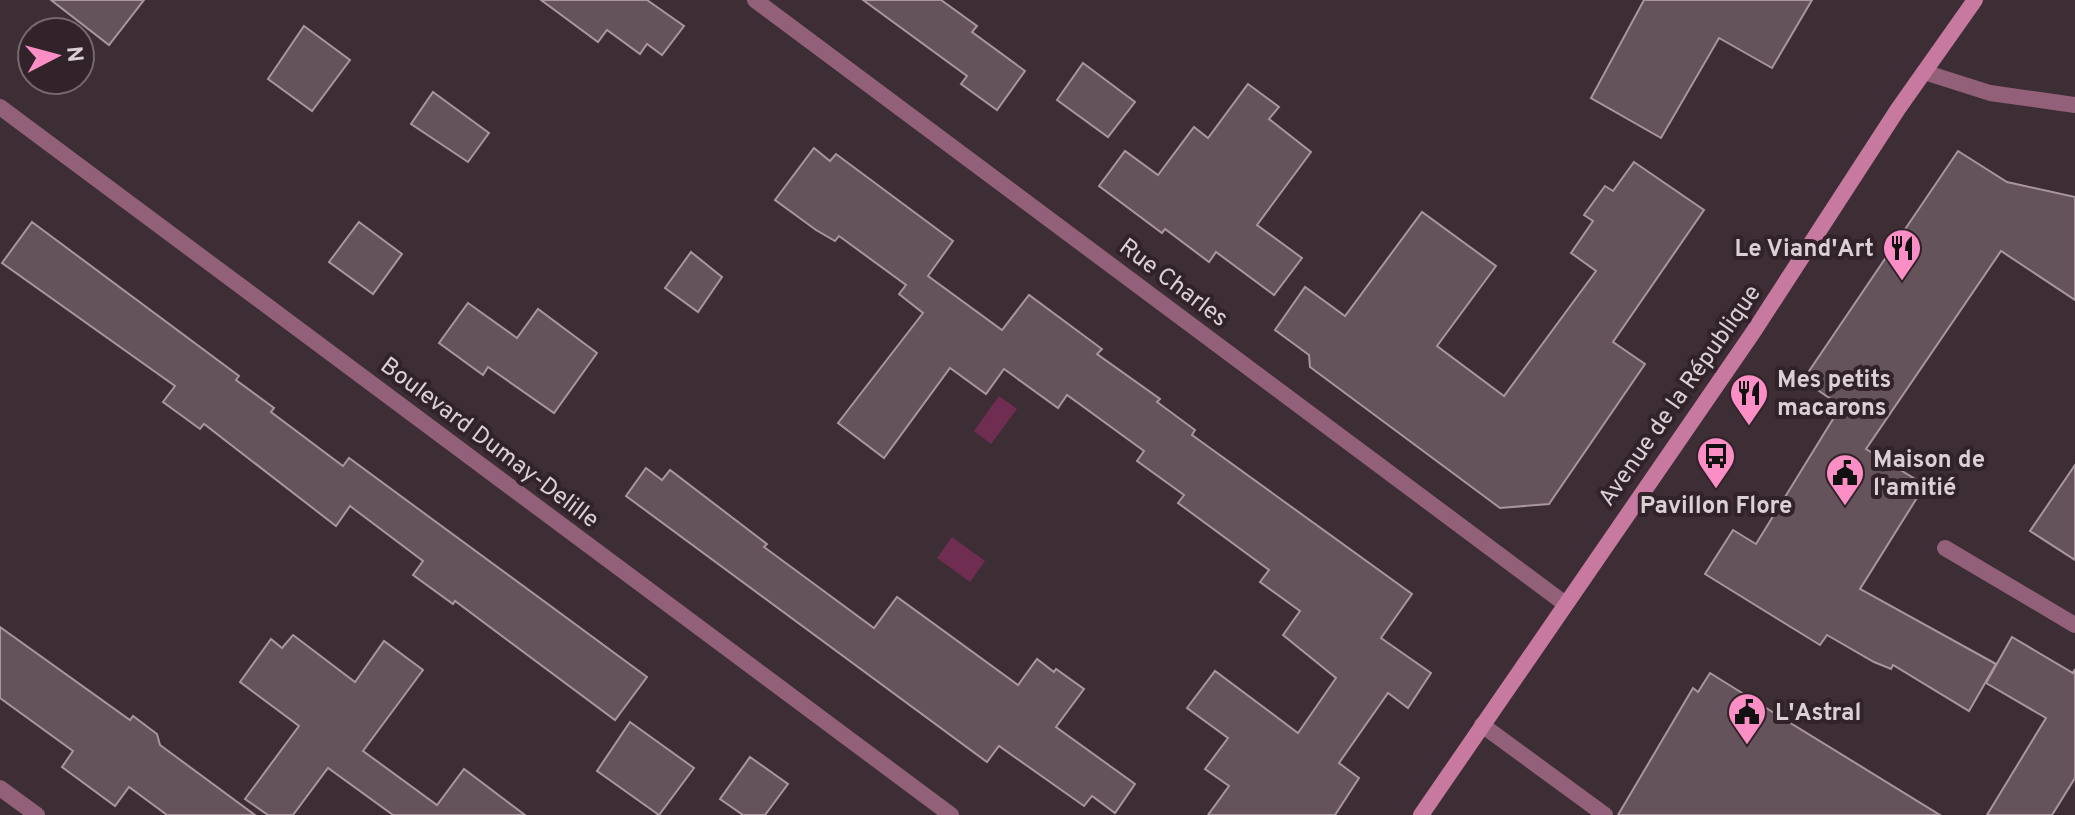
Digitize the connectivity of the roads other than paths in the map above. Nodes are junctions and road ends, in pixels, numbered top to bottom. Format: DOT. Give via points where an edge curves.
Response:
graph roads {
  1 [pos="755,0"];
  2 [pos="1975,0"];
  3 [pos="1924,72"];
  4 [pos="2075,105"];
  5 [pos="0,107"];
  6 [pos="1945,548"];
  7 [pos="1564,603"];
  8 [pos="2075,625"];
  9 [pos="1482,725"];
  10 [pos="0,788"];
  11 [pos="37,815"];
  12 [pos="951,815"];
  13 [pos="1421,815"];
  14 [pos="1605,815"];
  1 -- 7 [label="street, Rue Charles"];
  2 -- 3 [label="main road, Avenue de la République"];
  3 -- 4 [label="street" via="1990,93"];
  3 -- 7 [label="main road, Avenue de la République" via="1754,331"];
  5 -- 12 [label="street, Boulevard Dumay-Delille"];
  6 -- 8 [label="street"];
  7 -- 9 [label="main road, Avenue de la République"];
  9 -- 13 [label="main road, Avenue de la République"];
  9 -- 14 [label="street"];
  10 -- 11 [label="street"];
}
